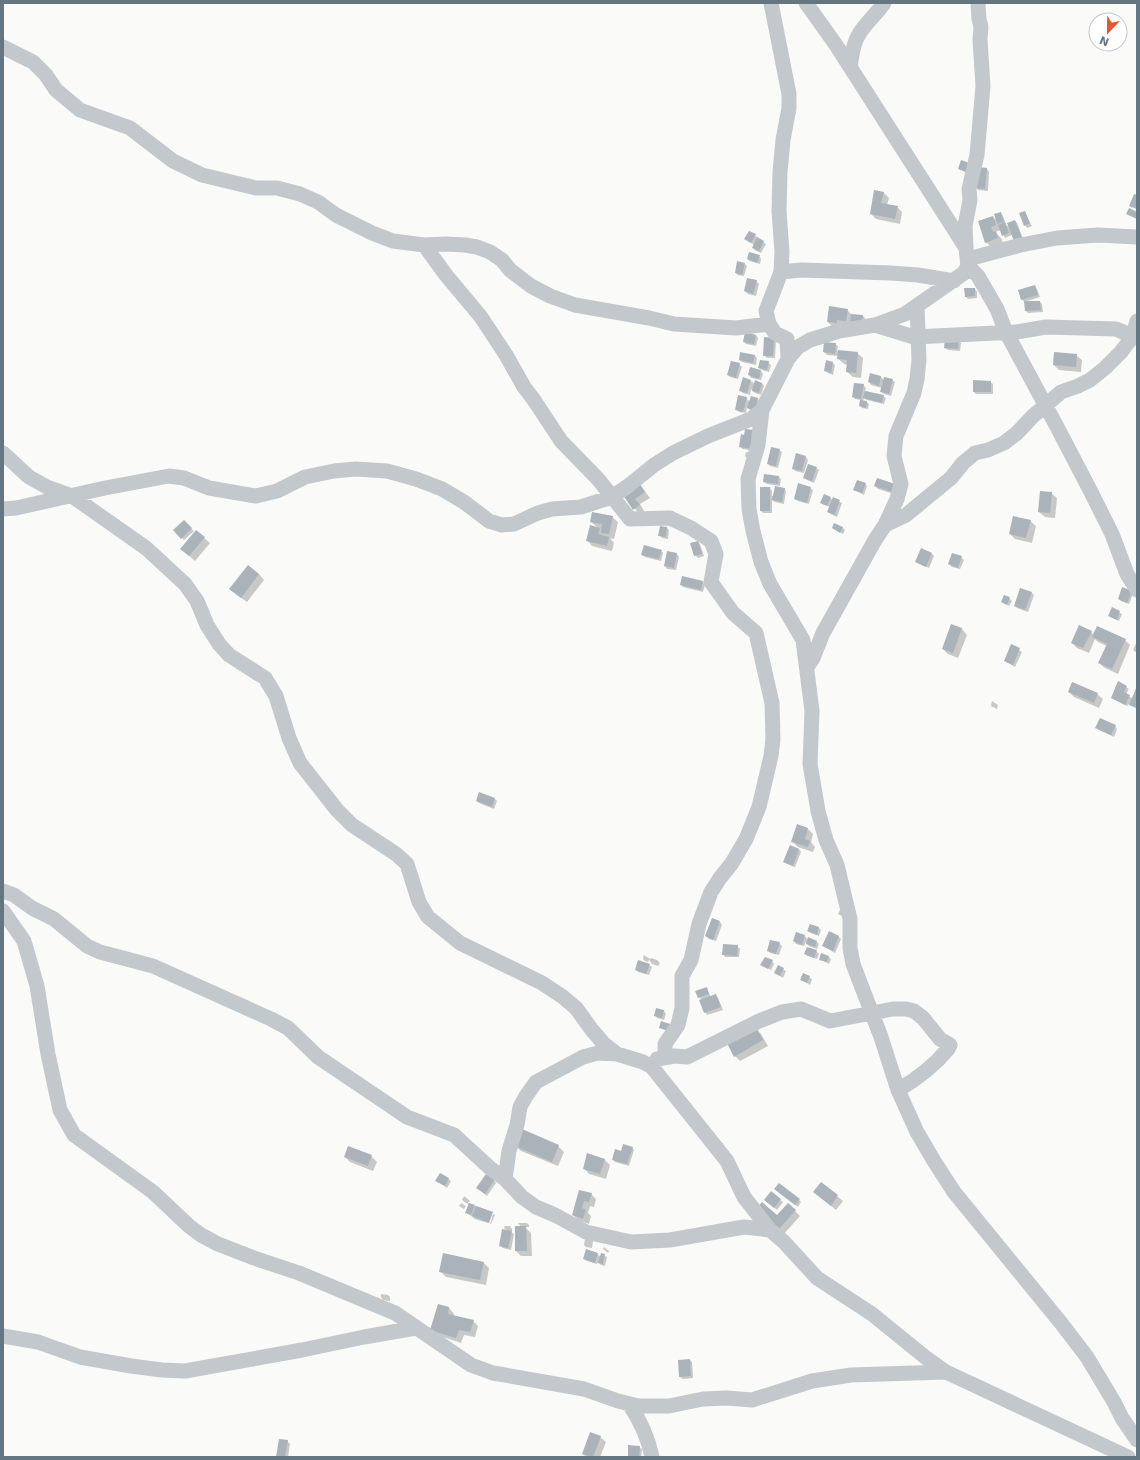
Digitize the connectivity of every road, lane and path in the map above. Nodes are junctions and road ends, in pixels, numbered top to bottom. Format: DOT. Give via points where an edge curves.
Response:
graph roads {
  1 [pos="771,3"];
  2 [pos="806,3"];
  3 [pos="884,3"];
  4 [pos="978,3"];
  5 [pos="858,35"];
  6 [pos="836,45"];
  7 [pos="3,47"];
  8 [pos="850,67"];
  9 [pos="1137,237"];
  10 [pos="424,246"];
  11 [pos="967,258"];
  12 [pos="781,272"];
  13 [pos="954,281"];
  14 [pos="917,306"];
  15 [pos="1137,321"];
  16 [pos="769,324"];
  17 [pos="875,325"];
  18 [pos="1006,332"];
  19 [pos="918,337"];
  20 [pos="1135,337"];
  21 [pos="788,359"];
  22 [pos="1046,406"];
  23 [pos="762,410"];
  24 [pos="3,453"];
  25 [pos="72,496"];
  26 [pos="612,497"];
  27 [pos="3,509"];
  28 [pos="885,525"];
  29 [pos="1137,590"];
  30 [pos="807,666"];
  31 [pos="3,891"];
  32 [pos="3,911"];
  33 [pos="872,1014"];
  34 [pos="617,1054"];
  35 [pos="665,1057"];
  36 [pos="652,1067"];
  37 [pos="898,1090"];
  38 [pos="505,1179"];
  39 [pos="770,1230"];
  40 [pos="416,1328"];
  41 [pos="3,1336"];
  42 [pos="946,1372"];
  43 [pos="629,1404"];
  44 [pos="1137,1440"];
  45 [pos="652,1457"];
  46 [pos="1128,1457"];
  1 -- 12 [label="street" via="789,94 780,172"];
  2 -- 6 [label="street"];
  3 -- 5 [label="street"];
  4 -- 11 [label="street" via="983,86 977,155 969,189 970,200 965,226"];
  5 -- 6 [label="street"];
  5 -- 8 [label="street" via="853,46"];
  6 -- 8 [label="street"];
  7 -- 10 [label="street" via="33,62 56,90 80,110 130,128 173,162 202,175 237,184 256,188 277,188 300,194 372,233 393,241"];
  8 -- 11 [label="street"];
  9 -- 11 [label="street" via="1098,235 1057,238"];
  10 -- 16 [label="street" via="465,245 490,252 531,286 575,305 674,324 736,328"];
  10 -- 26 [label="street" via="481,317 561,441"];
  11 -- 13 [label="street" via="964,273"];
  11 -- 18 [label="street" via="997,309"];
  12 -- 13 [label="street" via="801,270 891,273"];
  12 -- 16 [label="street" via="766,311"];
  13 -- 14 [label="street"];
  14 -- 17 [label="street" via="905,314"];
  14 -- 19 [label="street"];
  15 -- 20 [label="street"];
  16 -- 21 [label="street" via="775,333 787,339"];
  17 -- 19 [label="street"];
  17 -- 21 [label="street" via="839,331 810,340 798,347"];
  18 -- 19 [label="street"];
  18 -- 20 [label="street" via="1046,327 1116,329"];
  18 -- 22 [label="street"];
  19 -- 28 [label="street" via="919,360 914,393 896,436 894,456 902,484"];
  20 -- 22 [label="street" via="1095,376 1061,392"];
  21 -- 23 [label="street"];
  22 -- 28 [label="street" via="1018,433 988,450 975,453 962,463 951,478 906,515"];
  22 -- 29 [label="street" via="1112,534 1127,574"];
  23 -- 26 [label="street" via="751,419 673,453"];
  23 -- 30 [label="street" via="758,446 748,479 749,509 761,562 770,584 803,640"];
  24 -- 25 [label="street" via="47,488"];
  25 -- 26 [label="street" via="169,476 184,478 209,488 256,496 277,491 305,477 334,471 387,470 442,489 489,521 502,525 514,524 538,513 581,507"];
  25 -- 27 [label="street"];
  25 -- 34 [label="street" via="146,548 167,567 185,584 197,601 207,625 229,656 265,678 276,696 300,763 337,810 407,864 428,917 460,943 542,983 563,997 576,1008 604,1044"];
  26 -- 35 [label="street" via="630,519 670,518 711,541 716,554 711,582 733,613 756,633 772,703 771,756 759,807 739,852 710,892 691,960 682,976 682,1008 678,1025 665,1044"];
  28 -- 30 [label="street" via="826,627"];
  30 -- 33 [label="street" via="812,711 810,764 813,786 818,812 837,865 850,919 852,964"];
  31 -- 38 [label="street" via="54,919 78,939 100,952 153,966 288,1028 318,1057 407,1118 454,1135"];
  32 -- 40 [label="street" via="24,940 37,986 60,1110 74,1135 153,1192 201,1235 225,1247 299,1273 395,1313"];
  33 -- 35 [label="street" via="830,1021 801,1009 782,1012 687,1057"];
  33 -- 37 [label="street"];
  33 -- 37 [label="street" via="893,1009 914,1011 950,1046 933,1066"];
  34 -- 36 [label="street"];
  34 -- 38 [label="street" via="598,1053 583,1057 536,1082 520,1107"];
  35 -- 36 [label="street" via="657,1059"];
  36 -- 39 [label="street" via="727,1161 744,1197"];
  37 -- 44 [label="street" via="917,1132 954,1192 1087,1357"];
  38 -- 39 [label="street" via="536,1207 586,1232 631,1242 670,1240 744,1227"];
  39 -- 42 [label="street" via="817,1278 872,1314"];
  40 -- 41 [label="street" via="184,1371 131,1366 80,1357 38,1342"];
  40 -- 43 [label="street" via="471,1365 493,1373 584,1389"];
  42 -- 43 [label="street" via="851,1375 812,1381 752,1400 703,1399 669,1406"];
  42 -- 46 [label="street"];
  43 -- 45 [label="street" via="645,1432"];
}
